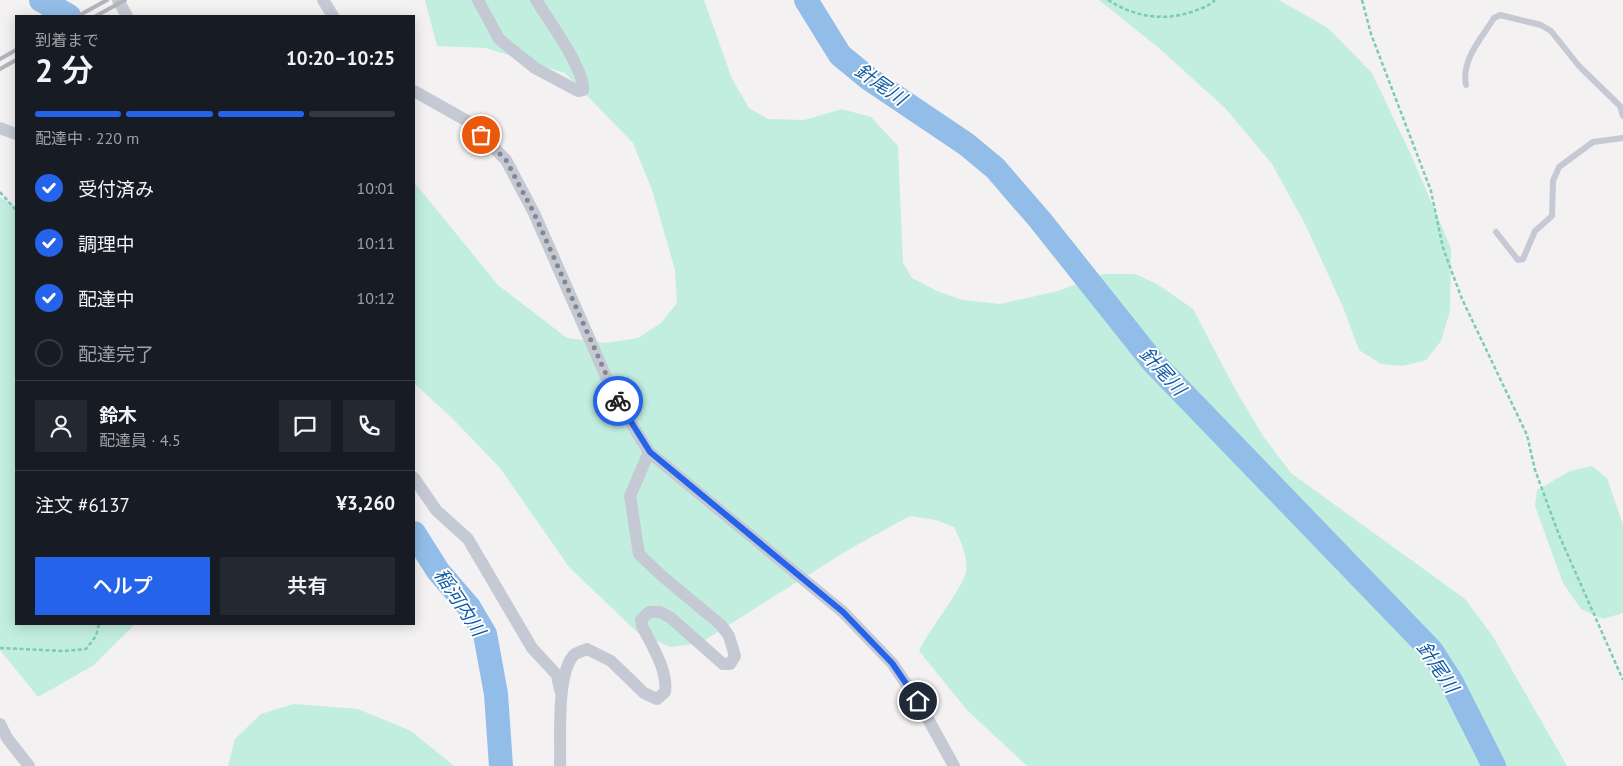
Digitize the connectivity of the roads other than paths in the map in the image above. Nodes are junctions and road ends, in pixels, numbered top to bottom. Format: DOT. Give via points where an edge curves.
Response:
graph roads {
  1 [pos="118,0"];
  2 [pos="324,0"];
  3 [pos="478,0"];
  4 [pos="536,0"];
  5 [pos="126,15"];
  6 [pos="332,15"];
  7 [pos="1466,85"];
  8 [pos="415,92"];
  9 [pos="1623,116"];
  10 [pos="0,128"];
  11 [pos="15,134"];
  12 [pos="1623,138"];
  13 [pos="1496,232"];
  14 [pos="650,452"];
  15 [pos="415,479"];
  16 [pos="562,700"];
  17 [pos="0,724"];
  18 [pos="29,766"];
  19 [pos="560,766"];
  20 [pos="954,766"];
  1 -- 5 [label="street"];
  2 -- 6 [label="street"];
  3 -- 4 [label="street" via="499,39 535,68 578,91 584,90 576,64"];
  7 -- 9 [label="lane" via="1464,76 1468,58 1494,18 1500,15 1541,25 1551,31 1579,66 1620,106"];
  8 -- 14 [label="street" via="469,122 506,160 534,213 616,397"];
  10 -- 11 [label="street"];
  12 -- 13 [label="lane" via="1593,142 1559,167 1553,181 1552,216 1535,231 1523,259 1518,260"];
  14 -- 16 [label="street" via="630,496 639,554 721,625 729,636 735,656 730,664 723,664 671,618 660,612 649,612 641,620 642,626 659,660 665,692 656,699 644,693 611,661 587,649 574,654 567,667"];
  14 -- 20 [label="street" via="849,618 892,663 918,701"];
  15 -- 16 [label="street" via="436,510 468,539 532,648 557,675"];
  16 -- 19 [label="street"];
  17 -- 18 [label="street"];
}
